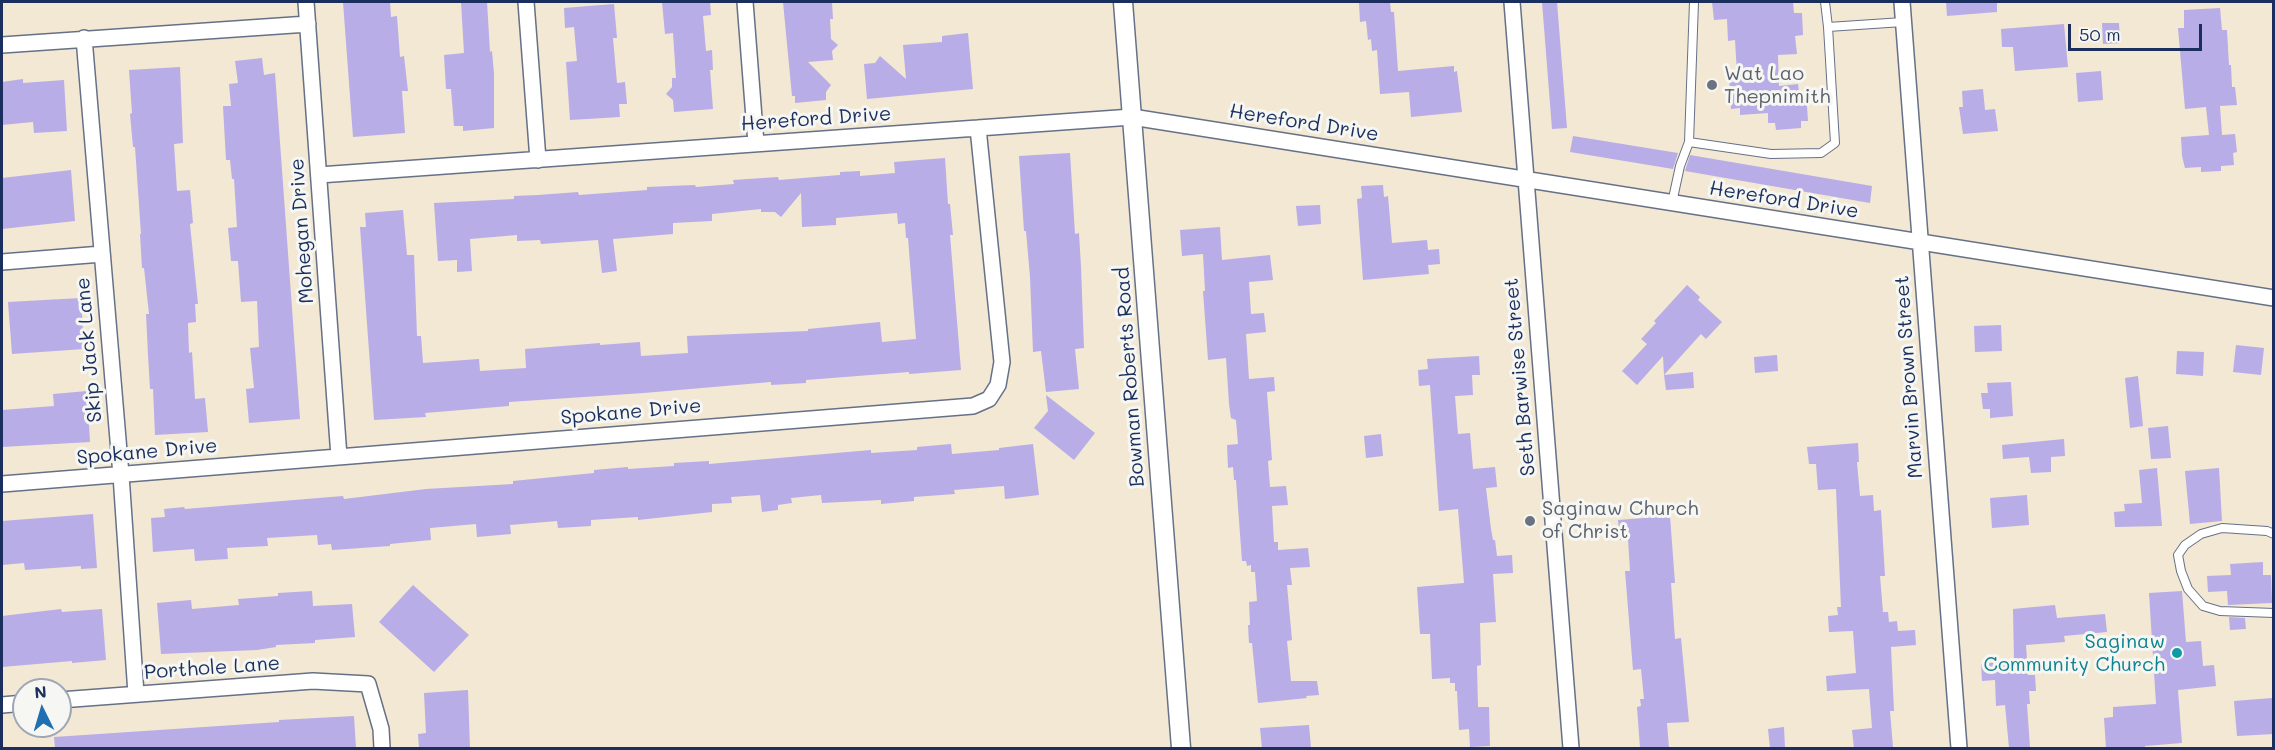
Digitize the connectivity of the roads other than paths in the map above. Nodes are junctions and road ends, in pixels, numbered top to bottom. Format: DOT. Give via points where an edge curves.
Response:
graph roads {
  1 [pos="306,2"];
  2 [pos="526,2"];
  3 [pos="745,2"];
  4 [pos="1123,2"];
  5 [pos="1512,2"];
  6 [pos="1694,2"];
  7 [pos="1825,2"];
  8 [pos="1902,2"];
  9 [pos="1903,22"];
  10 [pos="308,24"];
  11 [pos="1828,27"];
  12 [pos="84,38"];
  13 [pos="2,45"];
  14 [pos="1132,117"];
  15 [pos="978,128"];
  16 [pos="1689,142"];
  17 [pos="756,144"];
  18 [pos="538,160"];
  19 [pos="319,175"];
  20 [pos="1526,180"];
  21 [pos="1672,203"];
  22 [pos="1920,243"];
  23 [pos="102,254"];
  24 [pos="2,262"];
  25 [pos="2274,298"];
  26 [pos="339,457"];
  27 [pos="121,475"];
  28 [pos="2,484"];
  29 [pos="2274,534"];
  30 [pos="2274,613"];
  31 [pos="136,694"];
  32 [pos="72,699"];
  33 [pos="382,748"];
  34 [pos="1181,748"];
  35 [pos="1571,748"];
  36 [pos="1959,748"];
  1 -- 10 [label="street, Mohegan Drive"];
  2 -- 18 [label="street"];
  3 -- 17 [label="street"];
  4 -- 14 [label="street, Bowman Roberts Road"];
  5 -- 20 [label="street, Seth Barwise Street"];
  6 -- 16 [label="lane"];
  7 -- 11 [label="lane"];
  8 -- 9 [label="street, Marvin Brown Street"];
  9 -- 11 [label="lane"];
  9 -- 22 [label="street, Marvin Brown Street"];
  10 -- 12 [label="street"];
  10 -- 19 [label="street, Mohegan Drive"];
  11 -- 16 [label="lane" via="1835,143 1821,153 1771,154"];
  12 -- 13 [label="street"];
  12 -- 23 [label="street, Skip Jack Lane"];
  14 -- 15 [label="street, Hereford Drive"];
  14 -- 20 [label="street, Hereford Drive"];
  14 -- 34 [label="street, Bowman Roberts Road"];
  15 -- 17 [label="street, Hereford Drive"];
  15 -- 26 [label="street, Spokane Drive" via="1002,362 998,385 989,399 973,406"];
  16 -- 21 [label="lane"];
  17 -- 18 [label="street, Hereford Drive"];
  18 -- 19 [label="street, Hereford Drive"];
  19 -- 26 [label="street, Mohegan Drive"];
  20 -- 21 [label="street, Hereford Drive"];
  20 -- 35 [label="street, Seth Barwise Street"];
  21 -- 22 [label="street, Hereford Drive"];
  22 -- 25 [label="street, Hereford Drive"];
  22 -- 36 [label="street, Marvin Brown Street"];
  23 -- 24 [label="street"];
  23 -- 27 [label="street, Skip Jack Lane"];
  26 -- 27 [label="street, Spokane Drive"];
  27 -- 28 [label="street, Spokane Drive"];
  27 -- 31 [label="street, Skip Jack Lane"];
  29 -- 30 [label="lane" via="2222,528 2201,534 2178,555 2188,589 2203,606 2220,612"];
  31 -- 32 [label="street, Porthole Lane"];
  31 -- 33 [label="street, Porthole Lane" via="313,681 368,684 381,729"];
}
